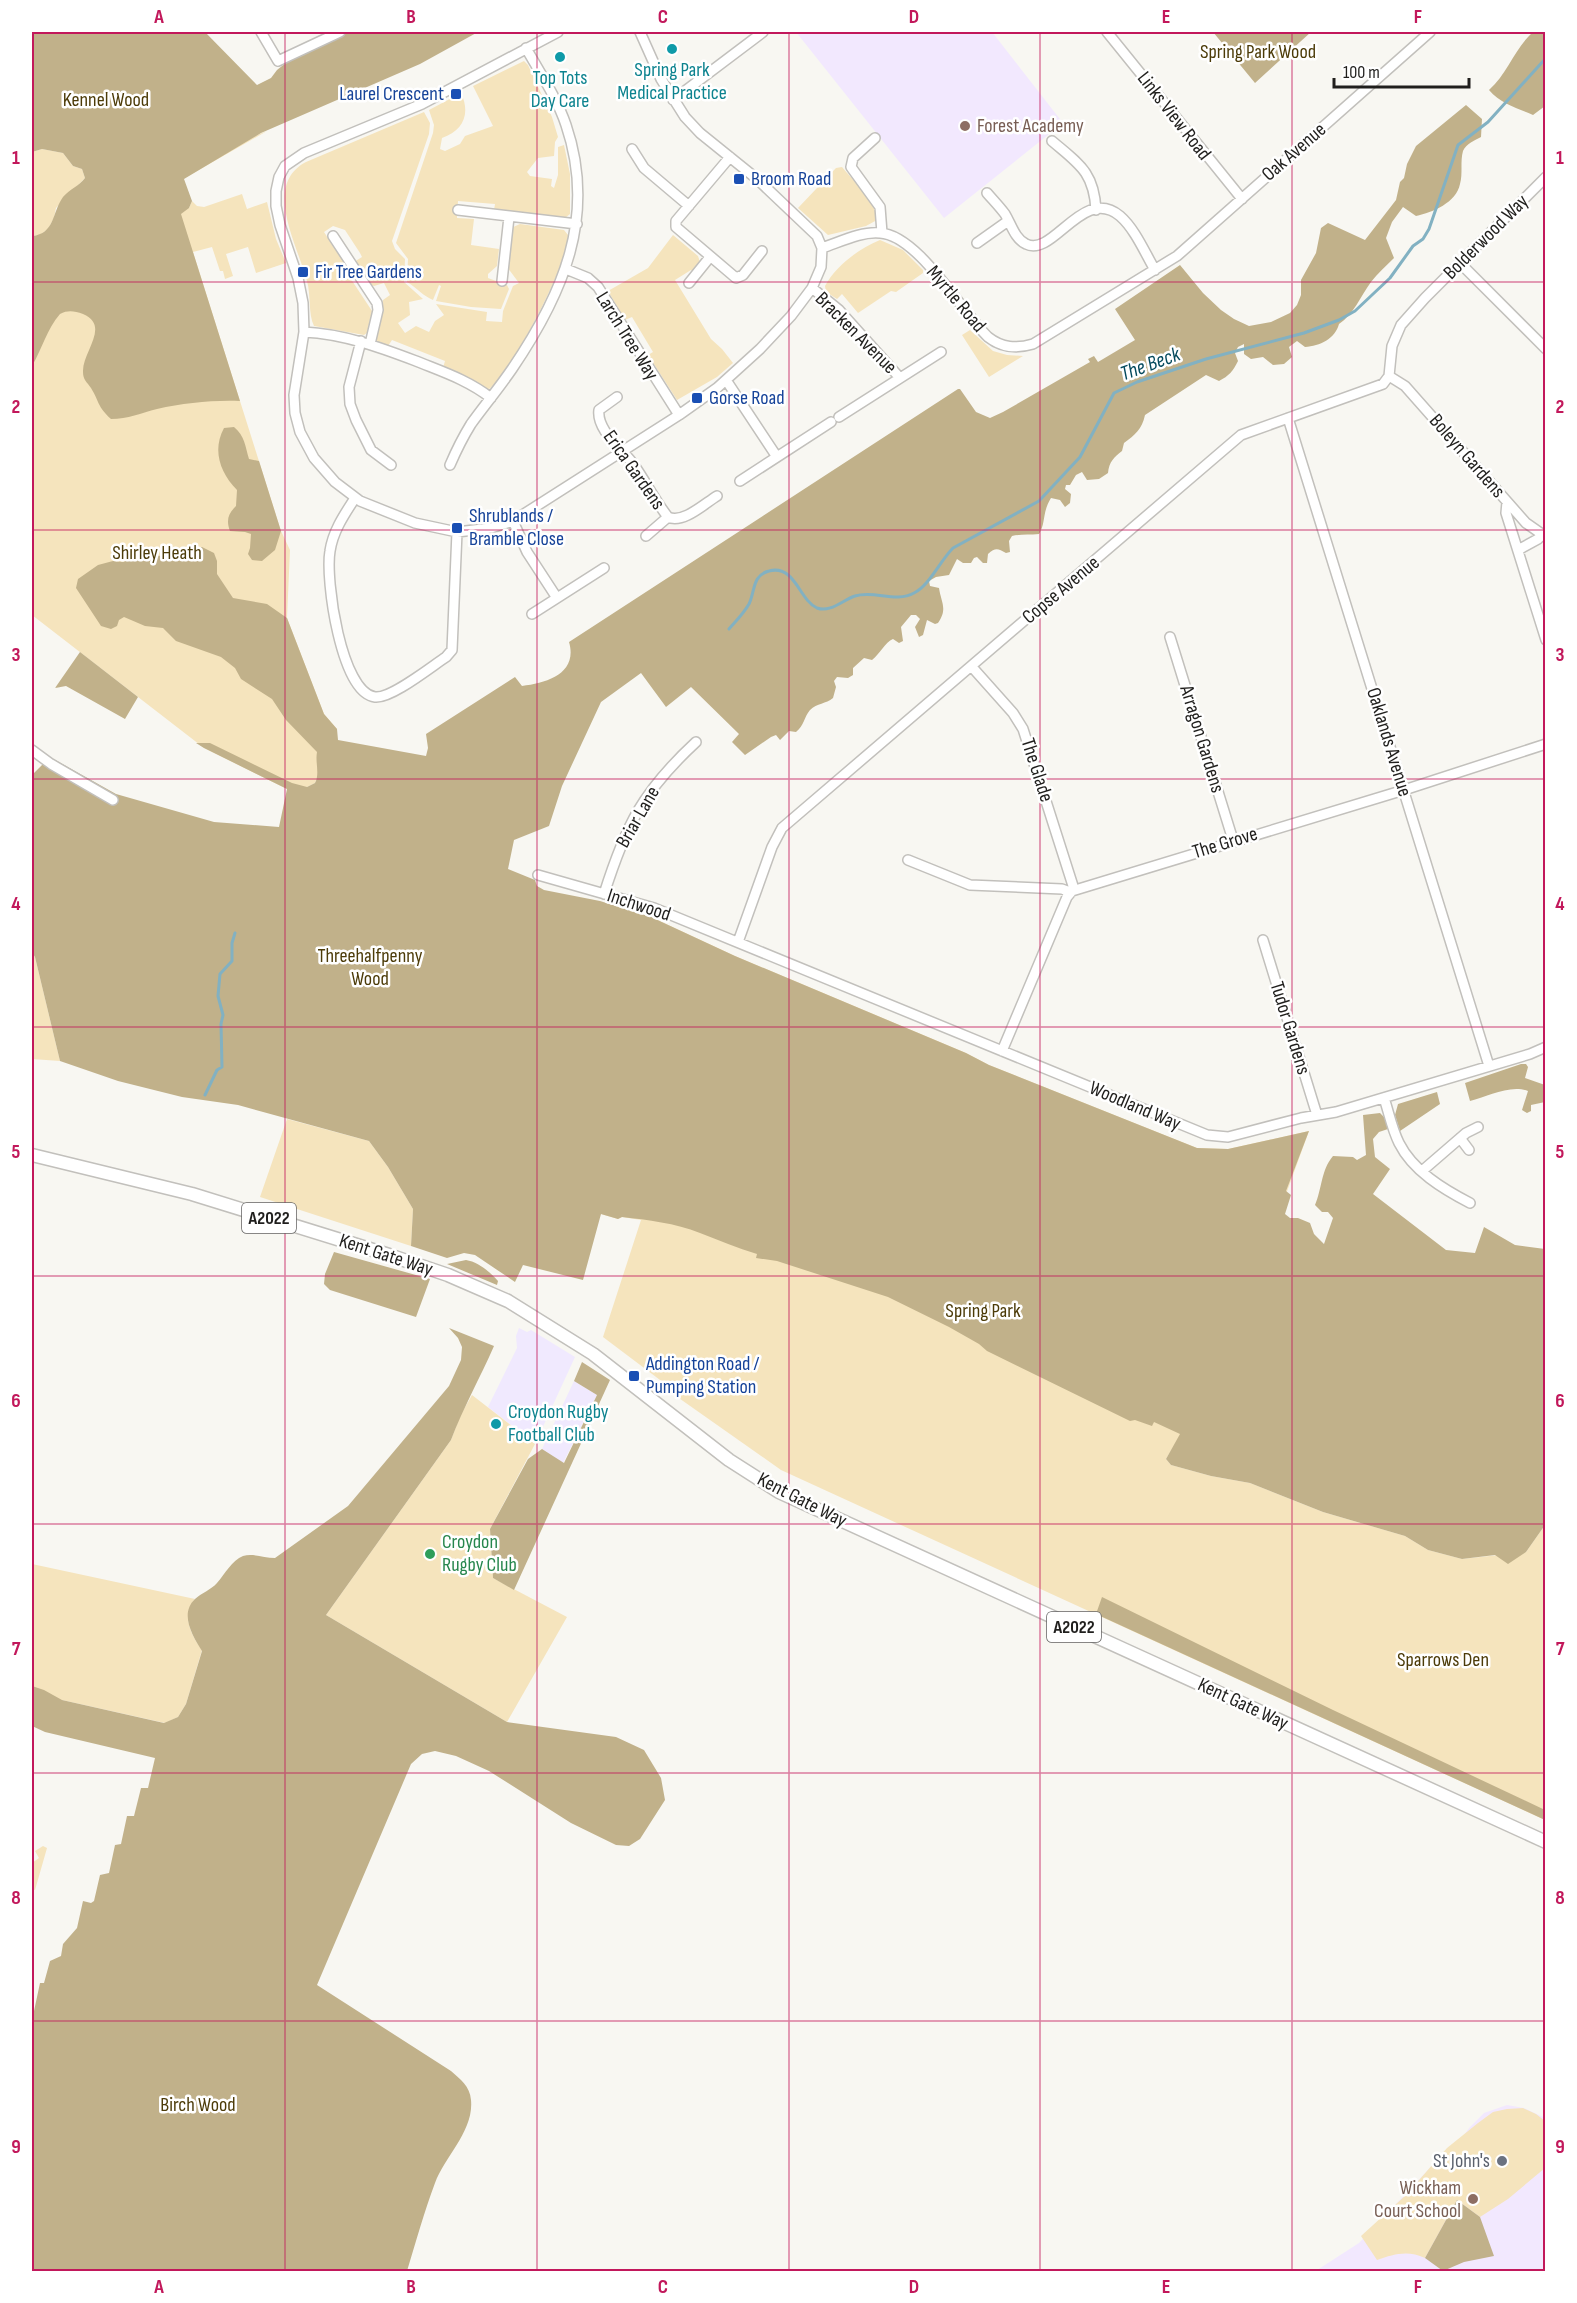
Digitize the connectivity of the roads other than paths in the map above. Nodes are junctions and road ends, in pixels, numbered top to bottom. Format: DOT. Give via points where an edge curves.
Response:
graph roads {
  1 [pos="261,32"];
  2 [pos="340,32"];
  3 [pos="558,32"];
  4 [pos="640,32"];
  5 [pos="763,32"];
  6 [pos="1107,32"];
  7 [pos="1430,32"];
  8 [pos="526,48"];
  9 [pos="674,100"];
  10 [pos="875,138"];
  11 [pos="1052,141"];
  12 [pos="632,148"];
  13 [pos="730,157"];
  14 [pos="1543,184"];
  15 [pos="987,193"];
  16 [pos="1242,199"];
  17 [pos="689,206"];
  18 [pos="458,210"];
  19 [pos="1096,210"];
  20 [pos="509,217"];
  21 [pos="1008,221"];
  22 [pos="577,224"];
  23 [pos="882,233"];
  24 [pos="333,236"];
  25 [pos="977,243"];
  26 [pos="822,248"];
  27 [pos="762,251"];
  28 [pos="710,257"];
  29 [pos="1460,263"];
  30 [pos="566,268"];
  31 [pos="1155,270"];
  32 [pos="502,281"];
  33 [pos="689,283"];
  34 [pos="812,288"];
  35 [pos="304,332"];
  36 [pos="366,342"];
  37 [pos="1038,342"];
  38 [pos="1545,349"];
  39 [pos="941,352"];
  40 [pos="1389,376"];
  41 [pos="900,378"];
  42 [pos="726,380"];
  43 [pos="618,397"];
  44 [pos="490,398"];
  45 [pos="679,415"];
  46 [pos="1288,418"];
  47 [pos="622,452"];
  48 [pos="777,458"];
  49 [pos="391,465"];
  50 [pos="450,465"];
  51 [pos="740,481"];
  52 [pos="717,496"];
  53 [pos="355,498"];
  54 [pos="1508,502"];
  55 [pos="668,517"];
  56 [pos="513,521"];
  57 [pos="457,532"];
  58 [pos="646,536"];
  59 [pos="1543,536"];
  60 [pos="1518,550"];
  61 [pos="603,568"];
  62 [pos="558,598"];
  63 [pos="532,614"];
  64 [pos="1170,637"];
  65 [pos="1545,640"];
  66 [pos="972,666"];
  67 [pos="680,741"];
  68 [pos="696,742"];
  69 [pos="1545,744"];
  70 [pos="688,749"];
  71 [pos="32,750"];
  72 [pos="1404,790"];
  73 [pos="113,800"];
  74 [pos="1233,840"];
  75 [pos="908,861"];
  76 [pos="538,875"];
  77 [pos="1072,891"];
  78 [pos="604,894"];
  79 [pos="1263,940"];
  80 [pos="738,942"];
  81 [pos="1545,1047"];
  82 [pos="1002,1051"];
  83 [pos="1490,1066"];
  84 [pos="1384,1098"];
  85 [pos="1317,1115"];
  86 [pos="1478,1127"];
  87 [pos="1460,1138"];
  88 [pos="1469,1150"];
  89 [pos="32,1155"];
  90 [pos="1422,1171"];
  91 [pos="1470,1203"];
  92 [pos="1545,1842"];
  1 -- 2 [label="street" via="274,59 281,61"];
  3 -- 8 [label="street"];
  4 -- 9 [label="street"];
  5 -- 9 [label="street"];
  6 -- 16 [label="street, Links View Road"];
  7 -- 16 [label="street, Oak Avenue"];
  8 -- 22 [label="street" via="557,103 569,135 578,186"];
  8 -- 35 [label="street" via="422,104 313,149 285,166 276,206 301,293"];
  9 -- 13 [label="street" via="694,128"];
  10 -- 23 [label="street" via="854,158 851,167 879,207"];
  11 -- 19 [label="street" via="1090,179"];
  12 -- 17 [label="street" via="644,168"];
  13 -- 17 [label="street"];
  13 -- 26 [label="street" via="813,232"];
  14 -- 29 [label="street, Bolderwood Way"];
  15 -- 21 [label="street"];
  16 -- 31 [label="street, Oak Avenue" via="1177,256"];
  17 -- 28 [label="street" via="676,221 676,227"];
  18 -- 20 [label="street"];
  19 -- 21 [label="street" via="1077,217 1046,242 1034,246 1019,239"];
  19 -- 31 [label="street" via="1121,217"];
  20 -- 22 [label="street"];
  20 -- 32 [label="street"];
  21 -- 25 [label="street"];
  22 -- 30 [label="street"];
  23 -- 26 [label="street"];
  23 -- 37 [label="street, Myrtle Road" via="895,236 912,248 993,341 1010,347"];
  24 -- 36 [label="street" via="377,303"];
  26 -- 34 [label="street" via="821,267"];
  27 -- 28 [label="street" via="740,277 734,277"];
  28 -- 33 [label="street"];
  29 -- 38 [label="street"];
  29 -- 40 [label="street, Bolderwood Way" via="1401,325 1395,337"];
  30 -- 44 [label="street" via="537,329"];
  30 -- 45 [label="street, Larch Tree Way" via="598,287"];
  31 -- 37 [label="street, Oak Avenue"];
  34 -- 41 [label="street, Bracken Avenue" via="839,310"];
  34 -- 42 [label="street" via="781,327"];
  35 -- 36 [label="street"];
  35 -- 53 [label="street" via="294,395 297,422 321,467"];
  36 -- 44 [label="street" via="464,380"];
  36 -- 49 [label="street" via="349,387 350,404 371,450"];
  39 -- 41 [label="street"];
  40 -- 46 [label="street, Copse Avenue" via="1377,388"];
  40 -- 54 [label="street, Boleyn Gardens" via="1411,393"];
  41 -- 48 [label="street"];
  42 -- 45 [label="street"];
  42 -- 48 [label="street"];
  43 -- 47 [label="street, Erica Gardens" via="598,413"];
  44 -- 50 [label="street"];
  45 -- 47 [label="street"];
  46 -- 66 [label="street, Copse Avenue" via="1241,435"];
  46 -- 72 [label="street, Oaklands Avenue"];
  47 -- 55 [label="street, Erica Gardens" via="636,466"];
  47 -- 56 [label="street"];
  48 -- 51 [label="street"];
  52 -- 55 [label="street" via="682,518"];
  53 -- 57 [label="street" via="415,523"];
  53 -- 57 [label="street" via="334,534 328,580 338,636 354,675 372,696 392,692 452,650"];
  54 -- 59 [label="street, Boleyn Gardens"];
  54 -- 60 [label="street" via="1505,510"];
  55 -- 58 [label="street"];
  56 -- 57 [label="street"];
  56 -- 62 [label="street" via="527,552"];
  59 -- 60 [label="street"];
  60 -- 65 [label="street"];
  61 -- 62 [label="street"];
  62 -- 63 [label="street"];
  64 -- 74 [label="street, Arragon Gardens"];
  66 -- 77 [label="street, The Glade" via="1023,729"];
  66 -- 80 [label="street, Copse Avenue" via="782,828"];
  67 -- 70 [label="street"];
  68 -- 70 [label="street, Briar Lane"];
  69 -- 72 [label="street, The Grove"];
  70 -- 78 [label="street, Briar Lane" via="654,786 633,817"];
  71 -- 73 [label="street"];
  72 -- 74 [label="street, The Grove"];
  72 -- 83 [label="street, Oaklands Avenue"];
  74 -- 77 [label="street, The Grove"];
  75 -- 77 [label="street" via="970,885"];
  76 -- 78 [label="street, Inchwood"];
  77 -- 82 [label="street"];
  78 -- 80 [label="street, Inchwood" via="654,908"];
  79 -- 85 [label="street, Tudor Gardens"];
  80 -- 82 [label="street, Woodland Way"];
  81 -- 83 [label="street, Woodland Way"];
  82 -- 85 [label="street, Woodland Way" via="1207,1135 1228,1137"];
  83 -- 84 [label="street, Woodland Way"];
  84 -- 85 [label="street, Woodland Way"];
  84 -- 90 [label="street" via="1398,1142"];
  86 -- 87 [label="street"];
  87 -- 88 [label="street"];
  87 -- 90 [label="street"];
  89 -- 92 [label="main road, Kent Gate Way / A2022" via="214,1201 399,1258 508,1301 593,1354 729,1460 779,1492"];
  90 -- 91 [label="street" via="1439,1186"];
}
